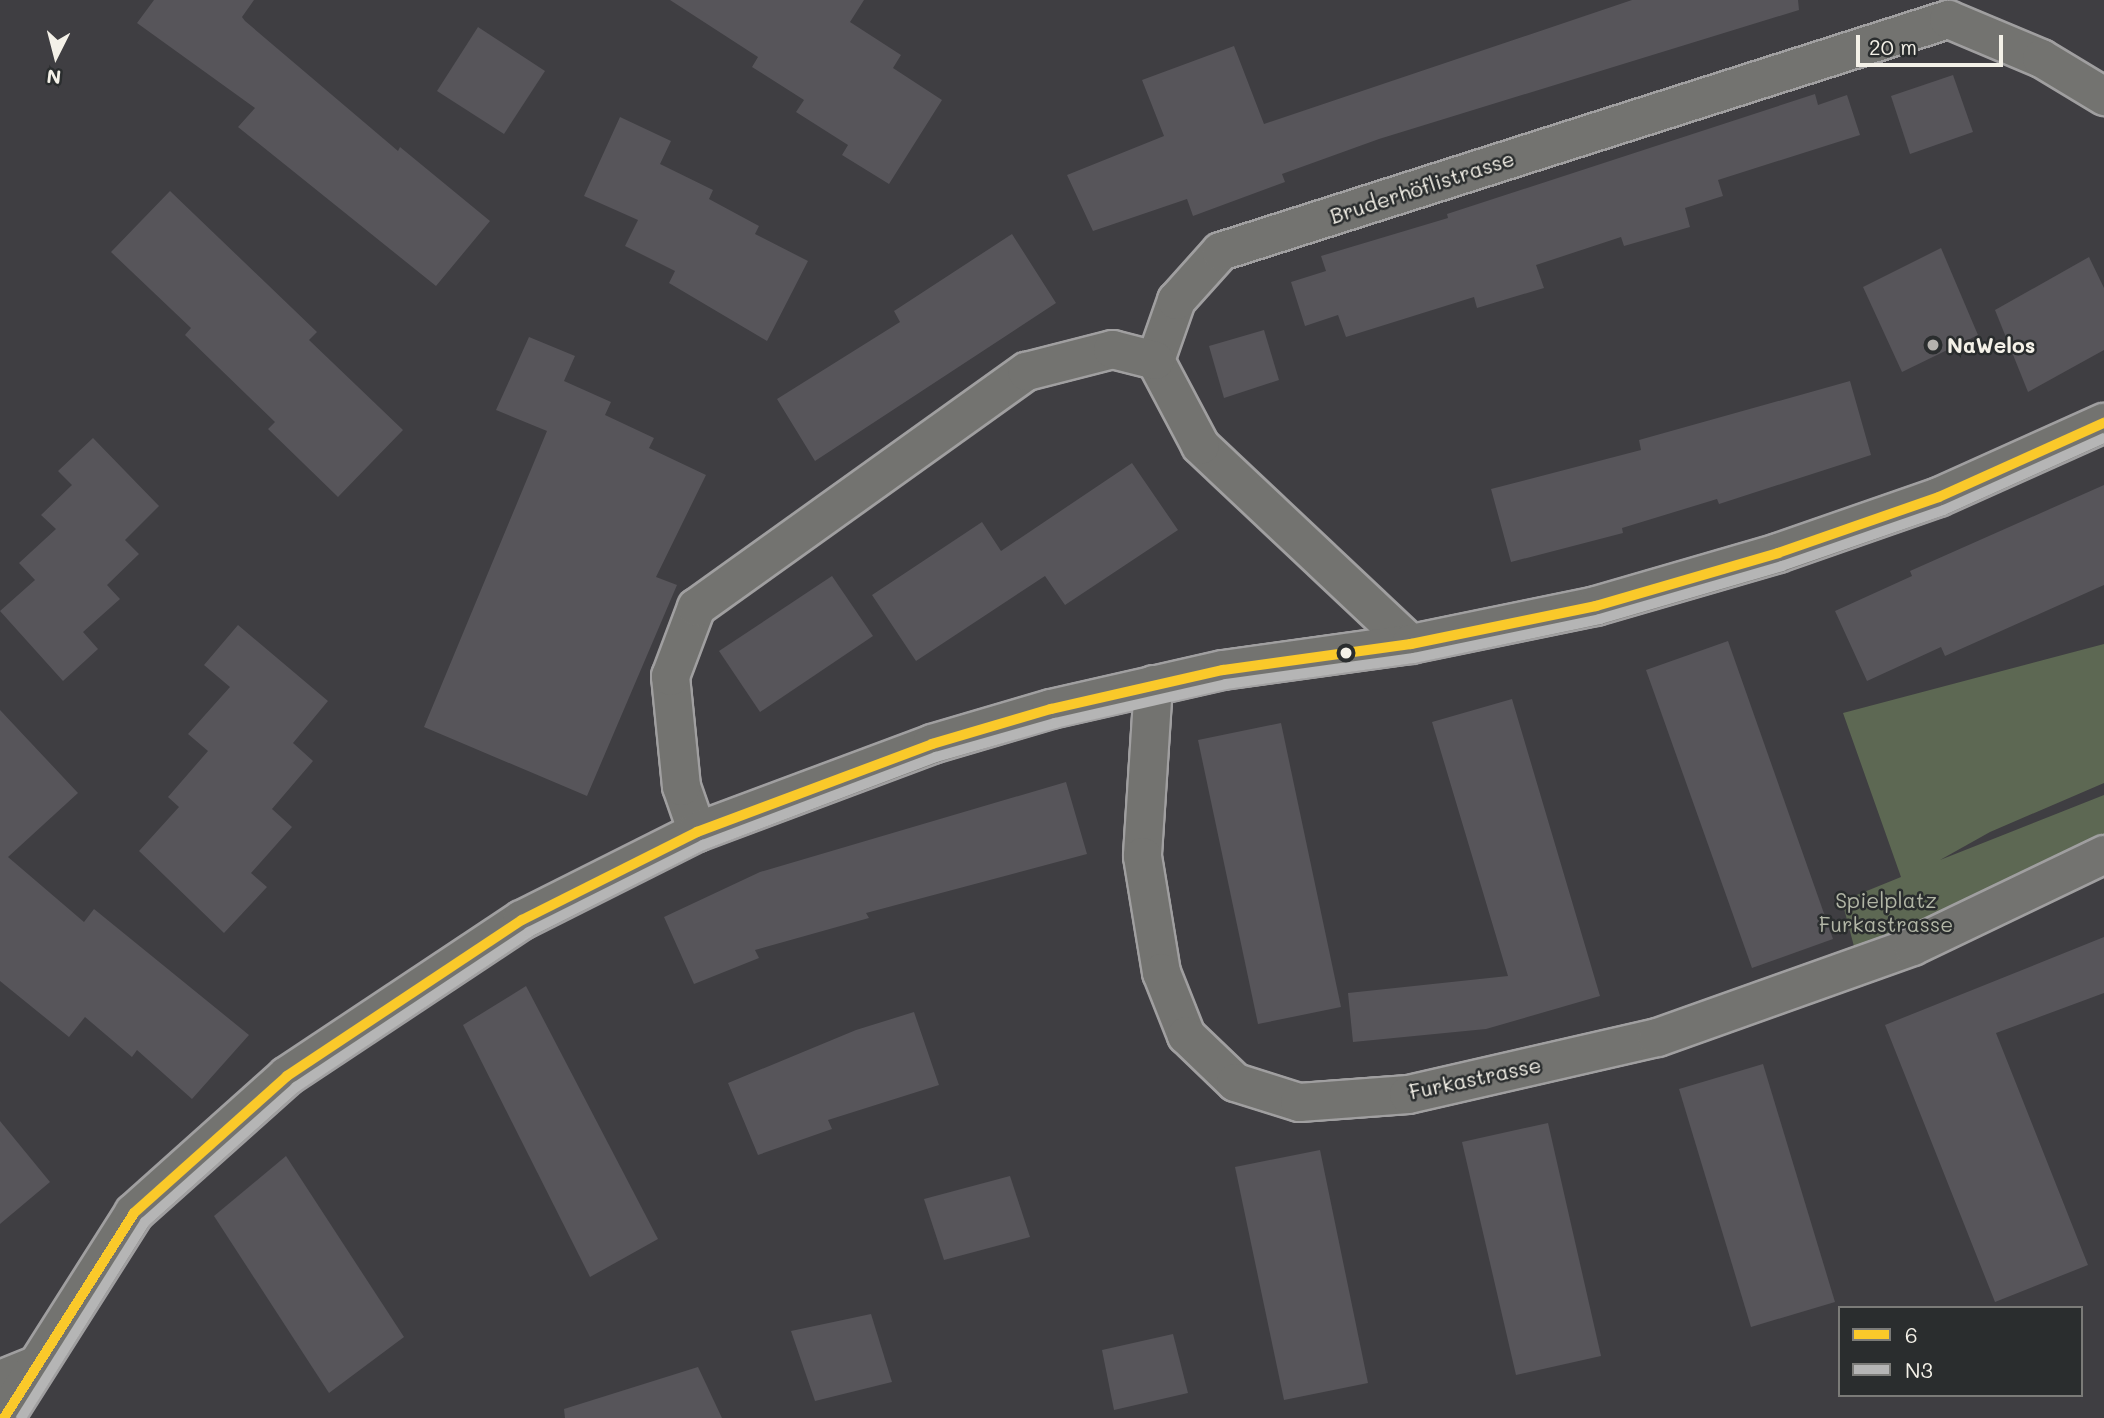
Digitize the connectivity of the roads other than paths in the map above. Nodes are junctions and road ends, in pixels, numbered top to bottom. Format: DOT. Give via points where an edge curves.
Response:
graph roads {
  1 [pos="2104,96"];
  2 [pos="1155,360"];
  3 [pos="2104,423"];
  4 [pos="1410,644"];
  5 [pos="1153,684"];
  6 [pos="698,832"];
  7 [pos="2104,854"];
  8 [pos="37,1364"];
  9 [pos="0,1379"];
  10 [pos="4,1418"];
  1 -- 2 [label="street, Bruderhöflistrasse" via="2041,58 1948,19 1220,251 1176,300"];
  2 -- 4 [label="street" via="1200,445"];
  2 -- 6 [label="street" via="1112,349 1026,371 696,607 670,676 681,786"];
  3 -- 4 [label="street" via="1939,496 1777,553 1596,606"];
  4 -- 5 [label="street"];
  5 -- 6 [label="street" via="932,744"];
  5 -- 7 [label="street, Furkastrasse" via="1142,856 1161,972 1186,1035 1235,1083 1299,1102 1408,1094 1657,1037 1912,946"];
  6 -- 8 [label="street" via="522,920 287,1076 134,1213"];
  8 -- 9 [label="street"];
  8 -- 10 [label="street"];
}
